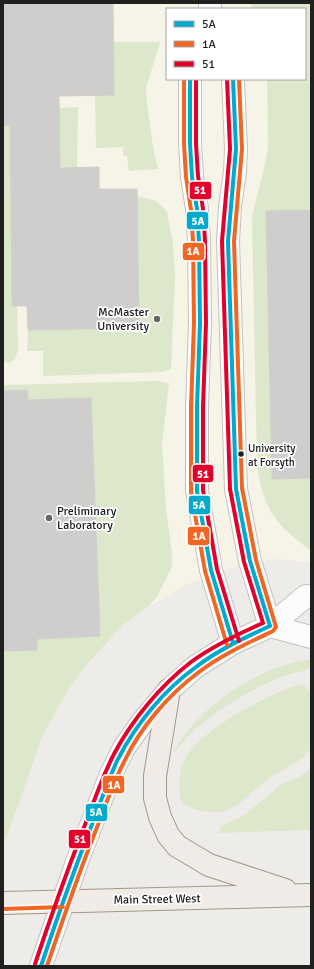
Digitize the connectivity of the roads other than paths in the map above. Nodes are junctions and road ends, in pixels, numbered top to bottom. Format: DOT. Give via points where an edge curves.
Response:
graph roads {
  1 [pos="190,80"];
  2 [pos="233,80"];
  3 [pos="311,596"];
  4 [pos="270,626"];
  5 [pos="311,637"];
  6 [pos="233,643"];
  7 [pos="169,690"];
  8 [pos="305,895"];
  9 [pos="63,901"];
  10 [pos="3,902"];
  11 [pos="41,966"];
  1 -- 6 [label="street" via="192,177 199,242 197,491 211,570"];
  2 -- 4 [label="street" via="236,149 228,242 236,489 250,561"];
  3 -- 4 [label="street" via="306,596"];
  4 -- 5 [label="street"];
  4 -- 6 [label="street"];
  6 -- 7 [label="street" via="195,667"];
  7 -- 8 [label="main road" via="155,776 155,798 168,835 177,846 209,865"];
  7 -- 9 [label="street" via="124,748 111,774"];
  8 -- 9 [label="main road, Main Street West"];
  9 -- 10 [label="main road, Main Street West"];
  9 -- 11 [label="street"];
}
